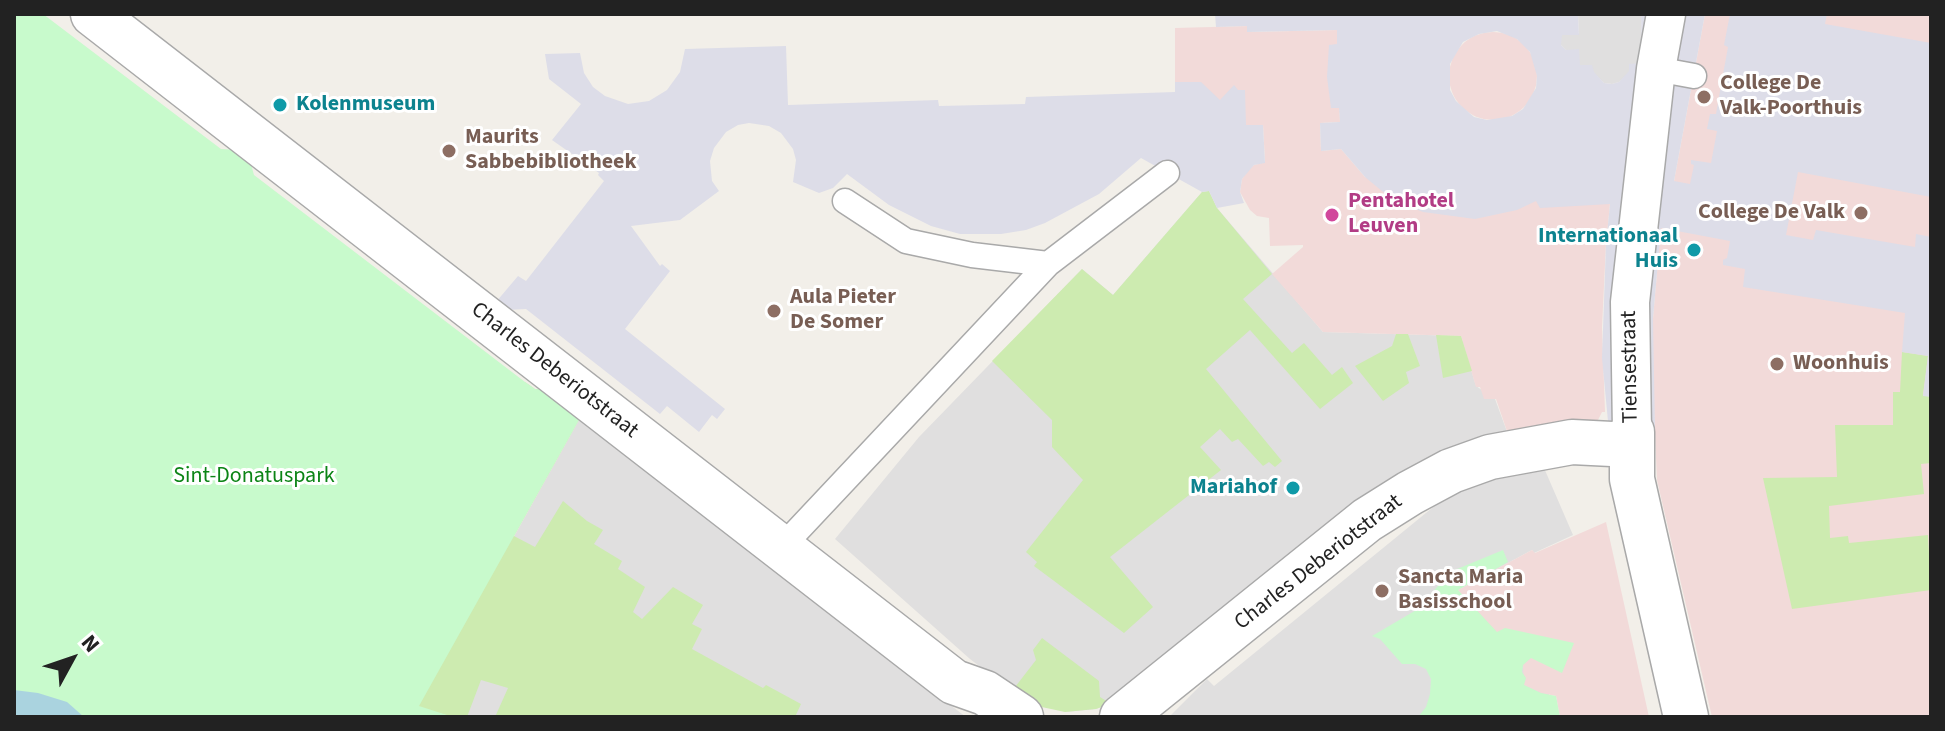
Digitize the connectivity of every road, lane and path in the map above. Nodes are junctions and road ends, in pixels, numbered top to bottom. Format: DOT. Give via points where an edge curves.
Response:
graph roads {
  1 [pos="93,14"];
  2 [pos="1666,14"];
  3 [pos="1656,69"];
  4 [pos="1694,76"];
  5 [pos="1167,173"];
  6 [pos="845,201"];
  7 [pos="1048,264"];
  8 [pos="1632,439"];
  9 [pos="781,548"];
  10 [pos="1021,717"];
  11 [pos="1122,717"];
  12 [pos="1686,717"];
  1 -- 9 [label="street, Charles Deberiotstraat"];
  2 -- 3 [label="street, Tiensestraat"];
  3 -- 4 [label="lane"];
  3 -- 8 [label="street, Tiensestraat" via="1630,302"];
  5 -- 7 [label="lane"];
  6 -- 7 [label="lane" via="906,241"];
  7 -- 9 [label="lane"];
  8 -- 11 [label="street, Charles Deberiotstraat" via="1572,442 1490,457 1410,493 1367,520"];
  8 -- 12 [label="street, Tiensestraat" via="1632,479"];
  9 -- 10 [label="street, Charles Deberiotstraat" via="954,682 985,693"];
}
